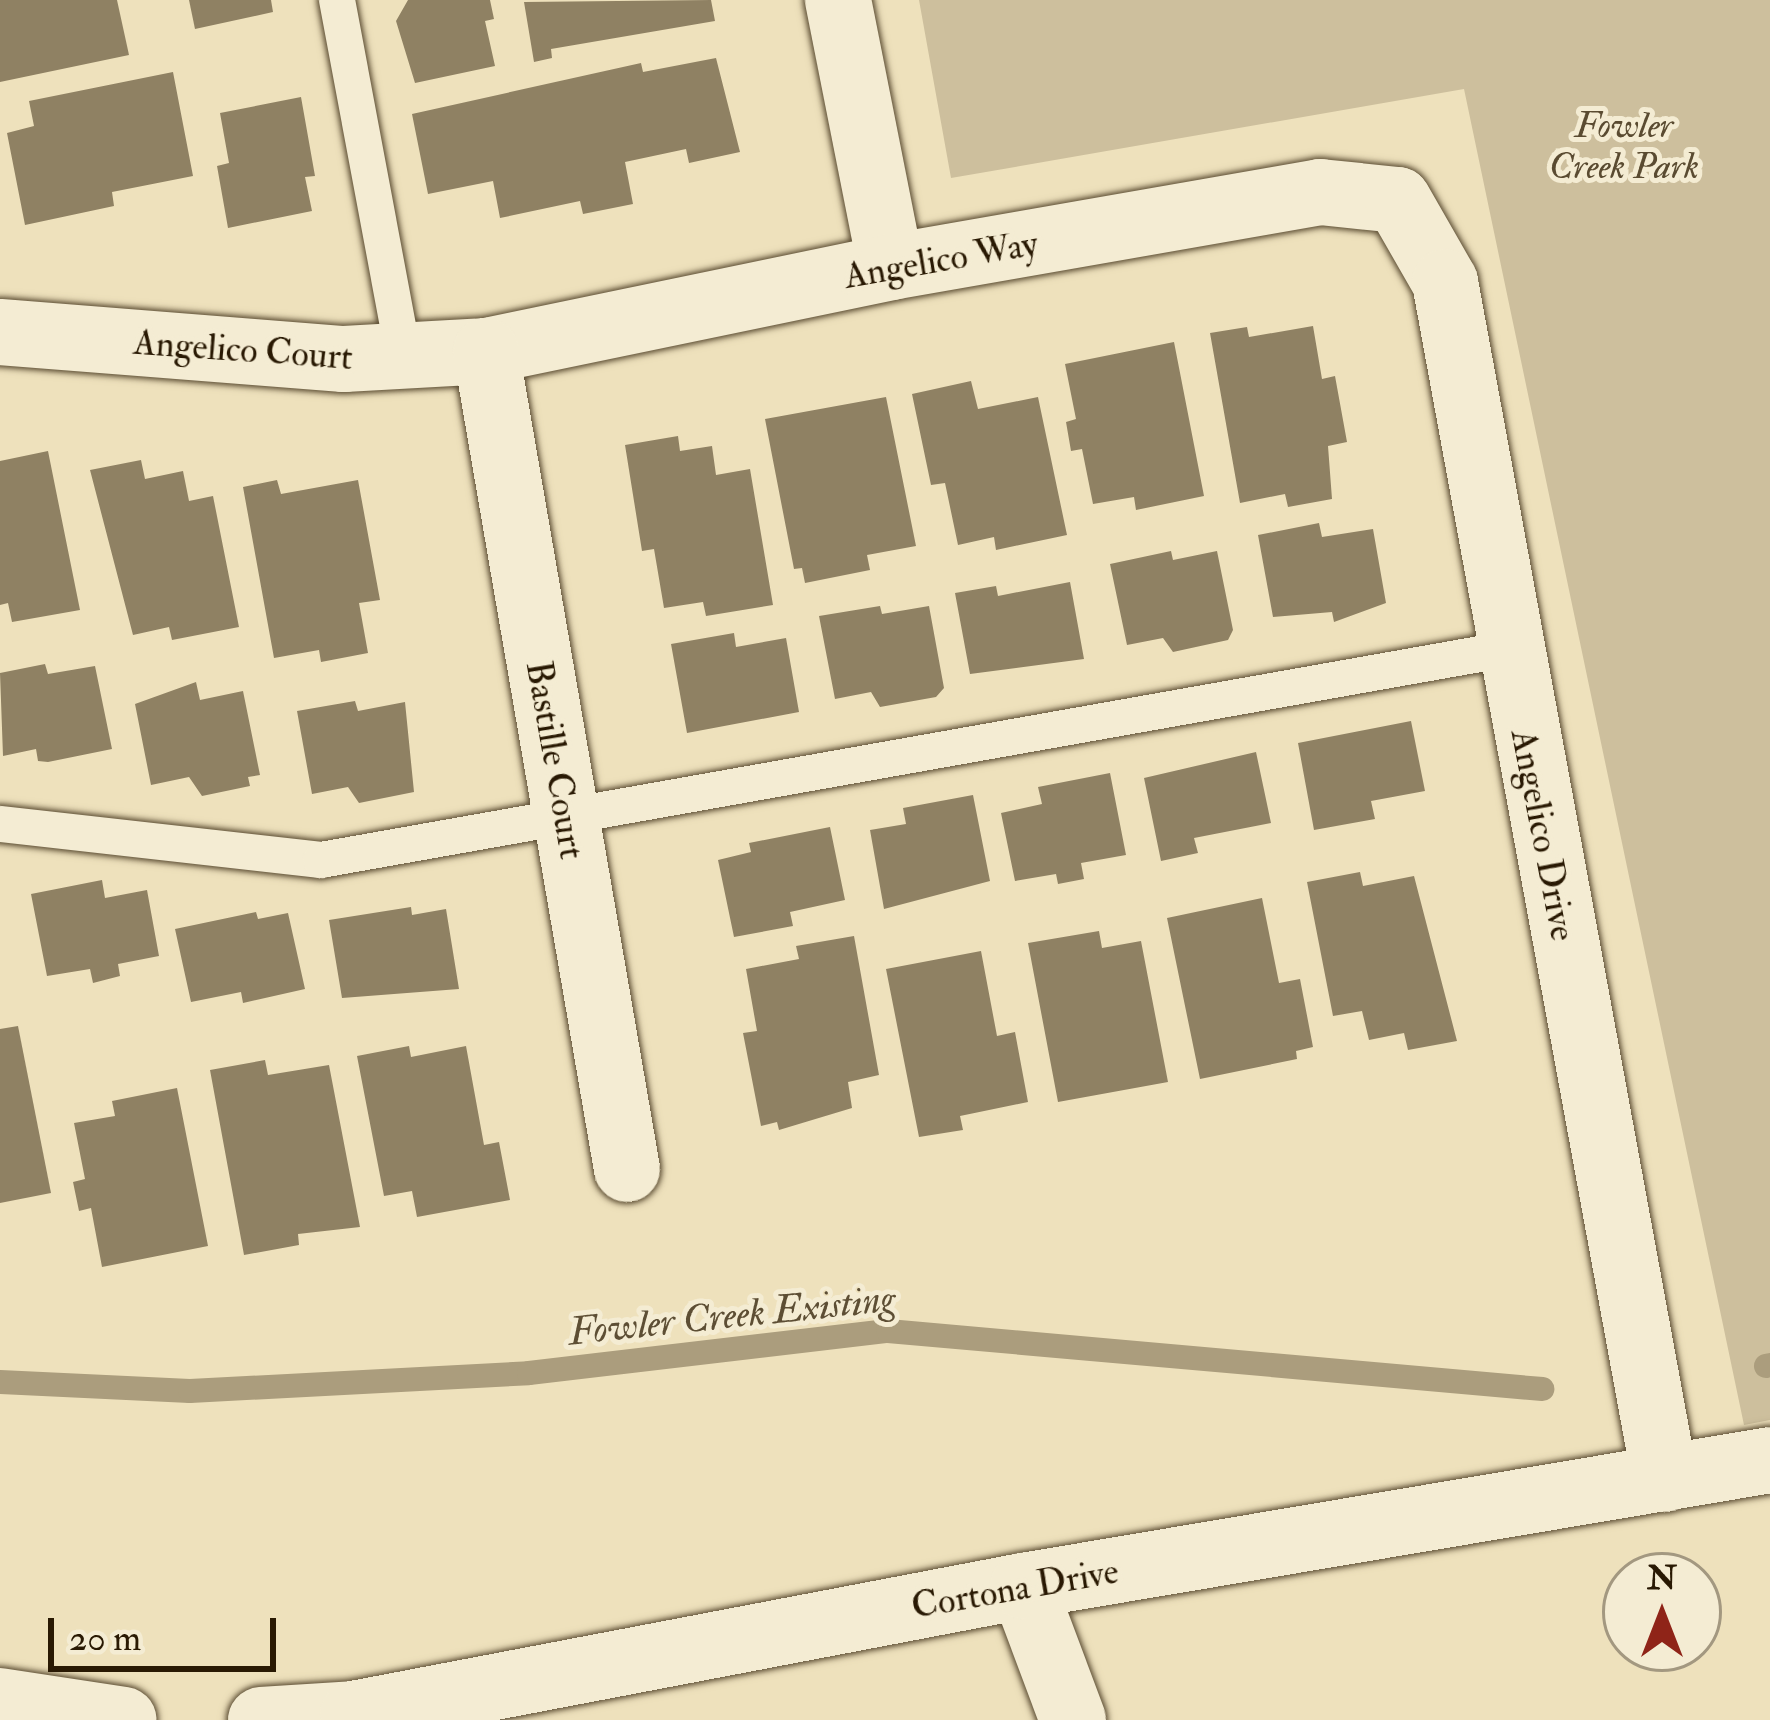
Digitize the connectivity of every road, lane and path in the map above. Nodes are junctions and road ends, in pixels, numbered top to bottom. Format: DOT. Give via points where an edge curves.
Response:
graph roads {
  1 [pos="337,0"];
  2 [pos="838,0"];
  3 [pos="1398,200"];
  4 [pos="891,267"];
  5 [pos="0,332"];
  6 [pos="486,351"];
  7 [pos="404,358"];
  8 [pos="1508,649"];
  9 [pos="564,817"];
  10 [pos="0,824"];
  11 [pos="627,1169"];
  12 [pos="1770,1460"];
  13 [pos="1665,1479"];
  14 [pos="1023,1586"];
  15 [pos="0,1701"];
  16 [pos="124,1720"];
  17 [pos="261,1720"];
  18 [pos="1073,1720"];
  1 -- 7 [label="lane"];
  2 -- 4 [label="street"];
  3 -- 4 [label="street, Angelico Way" via="1320,192"];
  3 -- 8 [label="street, Angelico Drive" via="1444,283"];
  4 -- 6 [label="street, Angelico Way"];
  5 -- 7 [label="street, Angelico Court"];
  6 -- 7 [label="street, Angelico Court"];
  6 -- 9 [label="street, Bastille Court"];
  8 -- 9 [label="lane"];
  8 -- 13 [label="street, Angelico Drive"];
  9 -- 10 [label="lane" via="321,860"];
  9 -- 11 [label="street, Bastille Court"];
  12 -- 13 [label="street, Cortona Drive"];
  13 -- 14 [label="street, Cortona Drive"];
  14 -- 17 [label="street, Cortona Drive" via="353,1714"];
  14 -- 18 [label="street"];
  15 -- 16 [label="street"];
}
